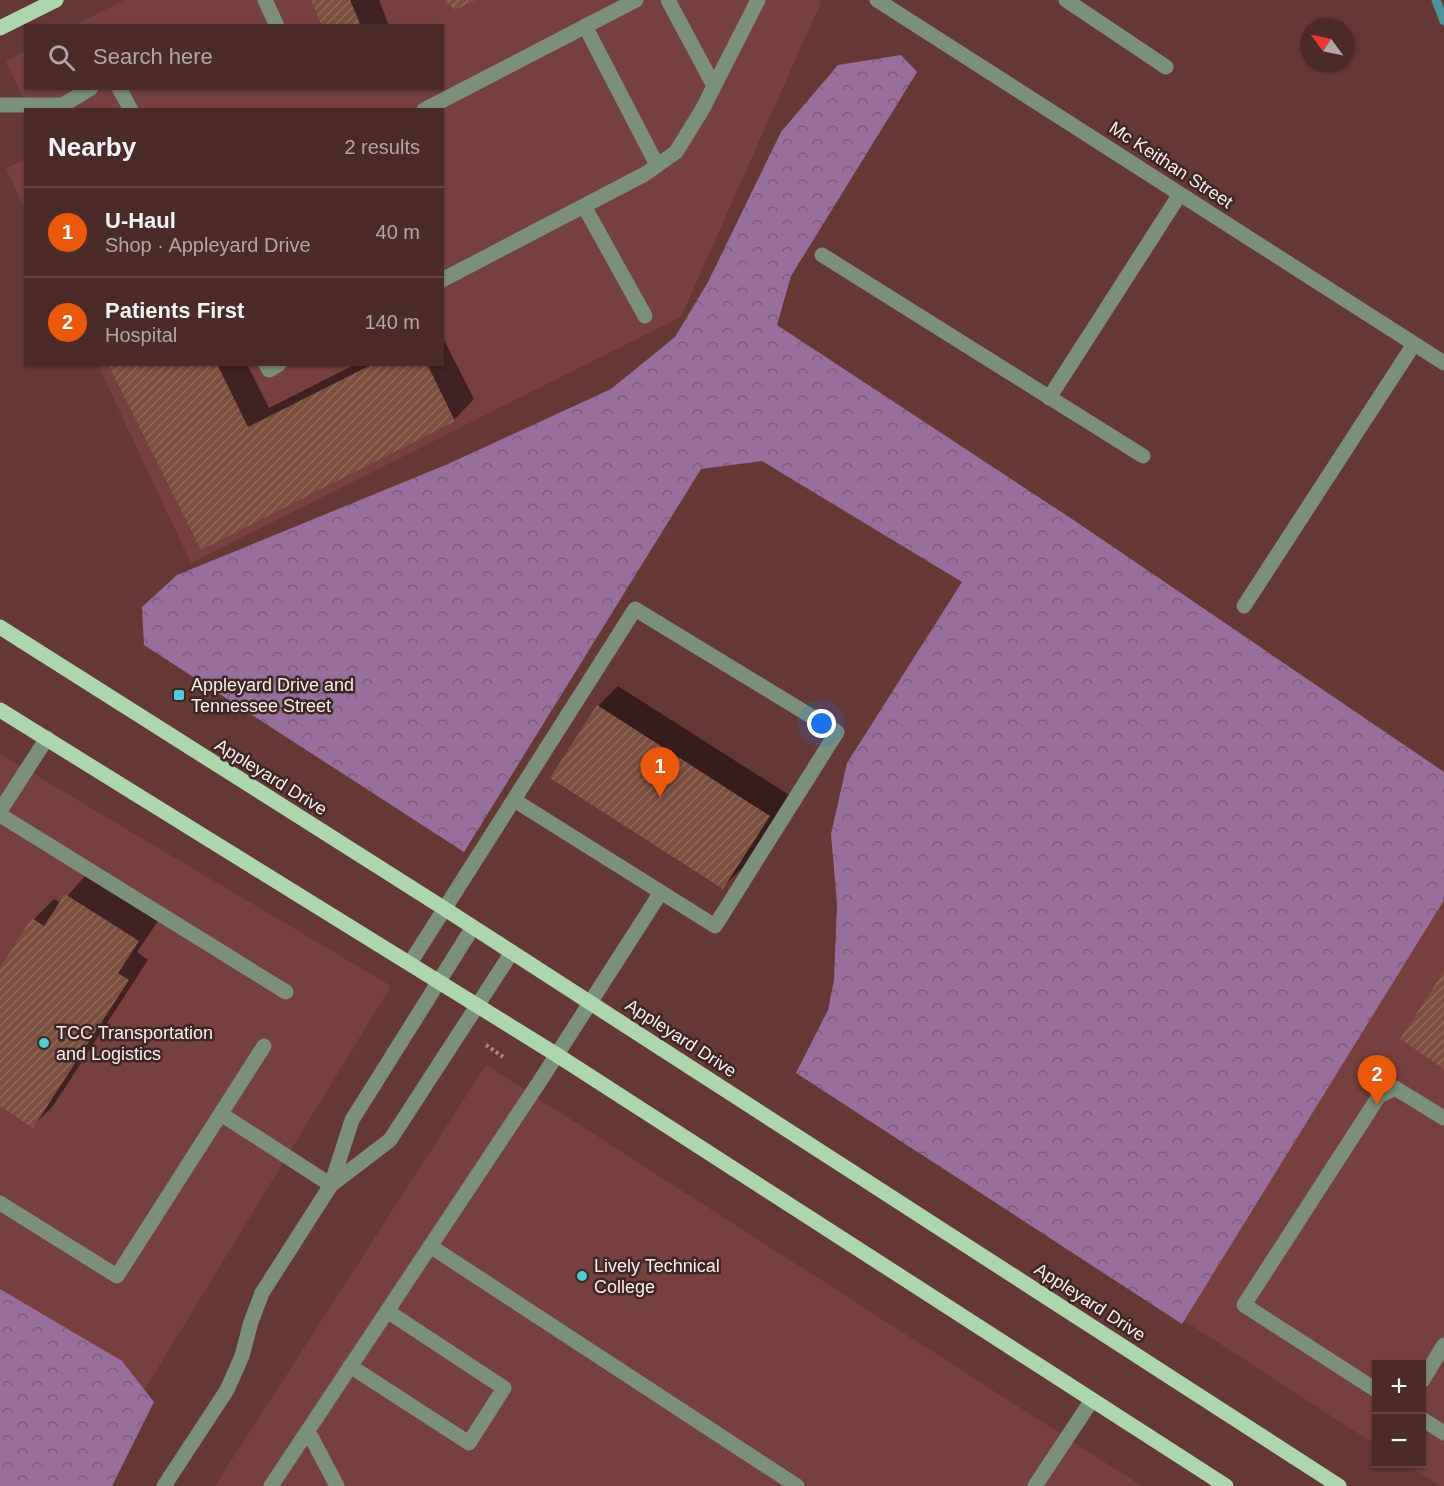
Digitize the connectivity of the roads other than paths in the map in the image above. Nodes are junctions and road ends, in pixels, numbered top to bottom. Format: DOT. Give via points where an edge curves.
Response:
graph roads {
  1 [pos="56,0"];
  2 [pos="265,0"];
  3 [pos="636,0"];
  4 [pos="668,0"];
  5 [pos="877,0"];
  6 [pos="1066,0"];
  7 [pos="755,1"];
  8 [pos="276,24"];
  9 [pos="585,26"];
  10 [pos="0,28"];
  11 [pos="1166,67"];
  12 [pos="714,86"];
  13 [pos="88,90"];
  14 [pos="120,90"];
  15 [pos="0,105"];
  16 [pos="130,108"];
  17 [pos="428,108"];
  18 [pos="657,165"];
  19 [pos="1180,194"];
  20 [pos="584,206"];
  21 [pos="822,255"];
  22 [pos="444,279"];
  23 [pos="645,316"];
  24 [pos="1414,344"];
  25 [pos="1444,363"];
  26 [pos="1049,398"];
  27 [pos="1143,456"];
  28 [pos="1244,606"];
  29 [pos="0,627"];
  30 [pos="0,710"];
  31 [pos="47,738"];
  32 [pos="514,800"];
  33 [pos="0,813"];
  34 [pos="661,892"];
  35 [pos="445,909"];
  36 [pos="473,927"];
  37 [pos="512,952"];
  38 [pos="410,963"];
  39 [pos="439,982"];
  40 [pos="286,992"];
  41 [pos="591,1003"];
  42 [pos="477,1006"];
  43 [pos="264,1046"];
  44 [pos="557,1055"];
  45 [pos="221,1114"];
  46 [pos="1444,1118"];
  47 [pos="331,1185"];
  48 [pos="0,1203"];
  49 [pos="430,1246"];
  50 [pos="387,1311"];
  51 [pos="1444,1345"];
  52 [pos="350,1366"];
  53 [pos="1426,1374"];
  54 [pos="1372,1387"];
  55 [pos="1092,1400"];
  56 [pos="1426,1422"];
  57 [pos="308,1431"];
  58 [pos="1444,1433"];
  59 [pos="165,1486"];
  60 [pos="271,1486"];
  61 [pos="337,1486"];
  62 [pos="797,1486"];
  63 [pos="1035,1486"];
  64 [pos="1226,1486"];
  65 [pos="1339,1486"];
  1 -- 10 [label="main road"];
  2 -- 8 [label="street"];
  3 -- 9 [label="street"];
  4 -- 12 [label="street"];
  5 -- 19 [label="street, Mc Keithan Street"];
  6 -- 11 [label="street"];
  7 -- 12 [label="street"];
  9 -- 17 [label="street"];
  9 -- 18 [label="street"];
  12 -- 18 [label="street" via="676,152"];
  13 -- 15 [label="street" via="63,105"];
  14 -- 16 [label="street"];
  18 -- 20 [label="street"];
  19 -- 24 [label="street, Mc Keithan Street"];
  19 -- 26 [label="street"];
  20 -- 22 [label="street"];
  20 -- 23 [label="street"];
  21 -- 26 [label="street"];
  24 -- 25 [label="street, Mc Keithan Street"];
  24 -- 28 [label="street"];
  26 -- 27 [label="street"];
  29 -- 35 [label="main road, Appleyard Drive"];
  30 -- 31 [label="main road"];
  31 -- 33 [label="street"];
  31 -- 38 [label="main road"];
  32 -- 34 [label="street"];
  32 -- 34 [label="street" via="635,609 837,732 715,926"];
  32 -- 35 [label="street"];
  33 -- 40 [label="street"];
  34 -- 41 [label="street"];
  35 -- 36 [label="main road, Appleyard Drive"];
  35 -- 38 [label="street"];
  36 -- 37 [label="main road, Appleyard Drive"];
  36 -- 39 [label="street"];
  37 -- 41 [label="main road, Appleyard Drive"];
  37 -- 42 [label="street"];
  38 -- 39 [label="main road"];
  39 -- 42 [label="main road"];
  39 -- 47 [label="street" via="352,1120"];
  41 -- 44 [label="street"];
  41 -- 65 [label="main road, Appleyard Drive"];
  42 -- 44 [label="main road"];
  42 -- 47 [label="street" via="390,1140"];
  43 -- 45 [label="street"];
  44 -- 49 [label="street"];
  44 -- 55 [label="main road"];
  45 -- 47 [label="street"];
  45 -- 48 [label="street" via="117,1276"];
  46 -- 54 [label="street" via="1395,1088 1379,1096 1244,1305"];
  47 -- 59 [label="street" via="262,1293 227,1390"];
  49 -- 50 [label="street"];
  49 -- 62 [label="street"];
  50 -- 52 [label="street"];
  50 -- 52 [label="street" via="504,1388 469,1443"];
  51 -- 53 [label="street"];
  52 -- 57 [label="street"];
  55 -- 63 [label="street"];
  55 -- 64 [label="main road"];
  56 -- 58 [label="street"];
  57 -- 60 [label="street"];
  57 -- 61 [label="street"];
}
